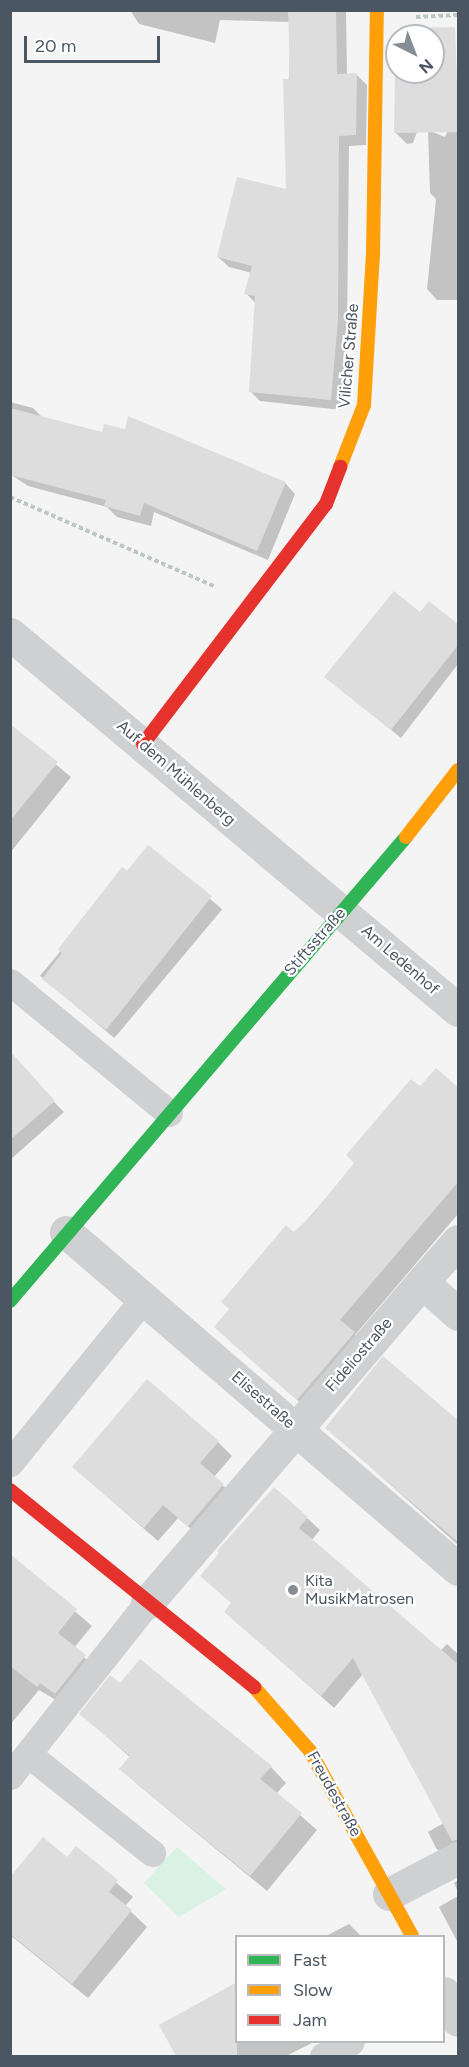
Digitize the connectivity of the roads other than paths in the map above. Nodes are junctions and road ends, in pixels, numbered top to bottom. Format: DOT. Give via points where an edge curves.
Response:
graph roads {
  1 [pos="377,10"];
  2 [pos="10,634"];
  3 [pos="143,744"];
  4 [pos="459,770"];
  5 [pos="342,910"];
  6 [pos="10,982"];
  7 [pos="459,1010"];
  8 [pos="169,1113"];
  9 [pos="66,1232"];
  10 [pos="459,1241"];
  11 [pos="422,1282"];
  12 [pos="144,1298"];
  13 [pos="10,1301"];
  14 [pos="459,1314"];
  15 [pos="296,1428"];
  16 [pos="10,1463"];
  17 [pos="10,1490"];
  18 [pos="459,1569"];
  19 [pos="147,1603"];
  20 [pos="28,1754"];
  21 [pos="10,1776"];
  22 [pos="152,1853"];
  23 [pos="459,1858"];
  24 [pos="389,1894"];
  25 [pos="411,1935"];
  26 [pos="445,1995"];
  27 [pos="459,2020"];
  28 [pos="349,2043"];
  29 [pos="323,2056"];
  1 -- 3 [label="street, Vilicher Straße" via="374,255 364,405 326,504"];
  2 -- 3 [label="street, Auf dem Mühlenberg"];
  3 -- 5 [label="street, Auf dem Mühlenberg"];
  4 -- 5 [label="street, Stiftsstraße" via="403,842"];
  5 -- 7 [label="street, Am Ledenhof"];
  5 -- 8 [label="street, Stiftsstraße"];
  6 -- 8 [label="lane"];
  8 -- 9 [label="street, Stiftsstraße"];
  9 -- 12 [label="street, Elisestraße"];
  9 -- 13 [label="street, Stiftsstraße"];
  10 -- 11 [label="street, Fideliostraße"];
  11 -- 14 [label="street"];
  11 -- 15 [label="street, Fideliostraße"];
  12 -- 15 [label="street, Elisestraße"];
  12 -- 16 [label="lane"];
  15 -- 18 [label="street, Elisestraße"];
  15 -- 19 [label="street"];
  17 -- 19 [label="street, Freudestraße"];
  19 -- 20 [label="lane"];
  19 -- 24 [label="street, Freudestraße" via="262,1693 310,1751"];
  20 -- 21 [label="lane"];
  20 -- 22 [label="lane"];
  23 -- 24 [label="street"];
  24 -- 25 [label="street, Freudestraße"];
  26 -- 27 [label="street"];
  28 -- 29 [label="lane"];
}
